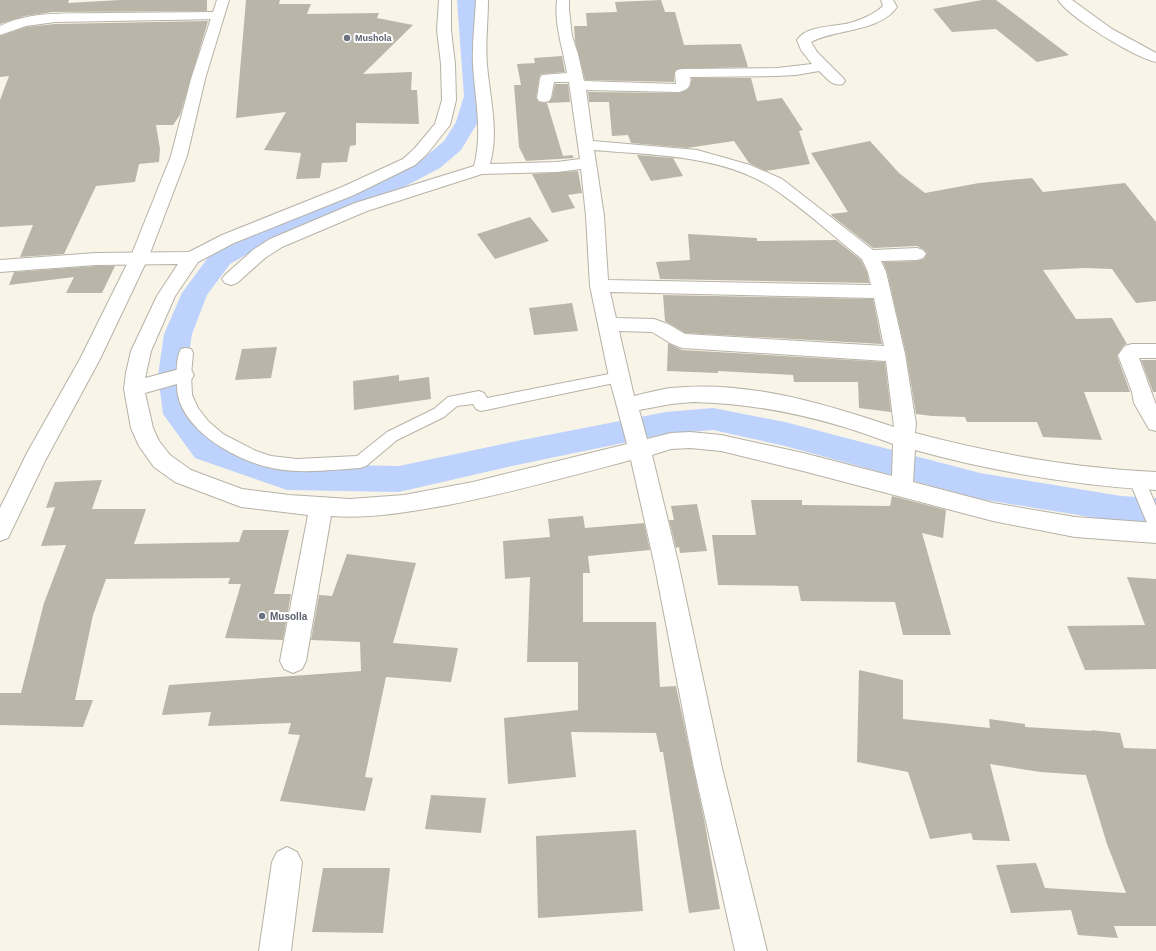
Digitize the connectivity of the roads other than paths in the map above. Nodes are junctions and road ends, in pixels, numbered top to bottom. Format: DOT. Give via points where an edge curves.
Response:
graph roads {
  1 [pos="445,0"];
  2 [pos="482,0"];
  3 [pos="563,0"];
  4 [pos="887,0"];
  5 [pos="1064,0"];
  6 [pos="220,8"];
  7 [pos="0,31"];
  8 [pos="1156,58"];
  9 [pos="464,63"];
  10 [pos="821,63"];
  11 [pos="576,81"];
  12 [pos="838,81"];
  13 [pos="544,98"];
  14 [pos="586,154"];
  15 [pos="481,169"];
  16 [pos="354,199"];
  17 [pos="917,254"];
  18 [pos="140,256"];
  19 [pos="869,256"];
  20 [pos="192,258"];
  21 [pos="0,266"];
  22 [pos="231,279"];
  23 [pos="599,286"];
  24 [pos="882,292"];
  25 [pos="608,325"];
  26 [pos="1156,351"];
  27 [pos="186,354"];
  28 [pos="895,354"];
  29 [pos="180,376"];
  30 [pos="619,377"];
  31 [pos="137,388"];
  32 [pos="627,408"];
  33 [pos="1156,423"];
  34 [pos="638,443"];
  35 [pos="904,446"];
  36 [pos="902,484"];
  37 [pos="1145,484"];
  38 [pos="322,507"];
  39 [pos="1155,525"];
  40 [pos="0,532"];
  41 [pos="294,661"];
  42 [pos="287,862"];
  43 [pos="275,951"];
  44 [pos="751,951"];
  1 -- 9 [label="street" via="444,30"];
  2 -- 9 [label="street"];
  3 -- 11 [label="street" via="565,36"];
  4 -- 10 [label="street" via="890,7 867,21 817,33 804,40 803,43"];
  5 -- 8 [label="street" via="1103,30 1129,46"];
  6 -- 7 [label="street" via="56,18 8,26"];
  6 -- 18 [label="street" via="179,156"];
  9 -- 15 [label="street" via="488,129"];
  9 -- 16 [label="street" via="442,125 421,151"];
  10 -- 11 [label="street" via="818,68 803,70 682,73 684,83 679,88"];
  10 -- 12 [label="street"];
  11 -- 13 [label="street" via="556,76 547,78"];
  11 -- 14 [label="street"];
  14 -- 15 [label="street" via="558,167"];
  14 -- 19 [label="street" via="690,154 744,168 776,183"];
  14 -- 23 [label="street" via="595,216"];
  15 -- 16 [label="street"];
  16 -- 20 [label="street" via="228,239"];
  16 -- 22 [label="street" via="276,242"];
  17 -- 19 [label="street"];
  18 -- 20 [label="street"];
  18 -- 21 [label="street"];
  18 -- 40 [label="street" via="90,359 34,459"];
  19 -- 24 [label="street" via="877,272"];
  20 -- 31 [label="street" via="166,296 141,350 136,373"];
  23 -- 24 [label="street"];
  23 -- 25 [label="street"];
  24 -- 28 [label="street"];
  25 -- 28 [label="street" via="656,326 682,341"];
  25 -- 30 [label="street"];
  26 -- 33 [label="street" via="1132,351 1128,355 1144,403"];
  27 -- 29 [label="lane"];
  28 -- 35 [label="street" via="905,424"];
  29 -- 30 [label="lane" via="191,411 218,438 251,456 271,462 297,465 360,462 392,436 439,413 453,401 478,397 481,405"];
  29 -- 31 [label="street"];
  30 -- 32 [label="street"];
  31 -- 38 [label="street" via="142,428 150,446 162,461 183,476 241,498"];
  32 -- 34 [label="street"];
  32 -- 35 [label="street" via="673,396 730,396 758,399 844,419"];
  34 -- 36 [label="street" via="690,440 721,443"];
  34 -- 38 [label="street" via="550,473 474,491 404,504 350,508"];
  34 -- 44 [label="street" via="666,562 708,768"];
  35 -- 36 [label="street"];
  35 -- 37 [label="street" via="1043,470"];
  36 -- 39 [label="street" via="993,512 1075,528"];
  37 -- 39 [label="lane"];
  38 -- 41 [label="street"];
  42 -- 43 [label="street"];
}
